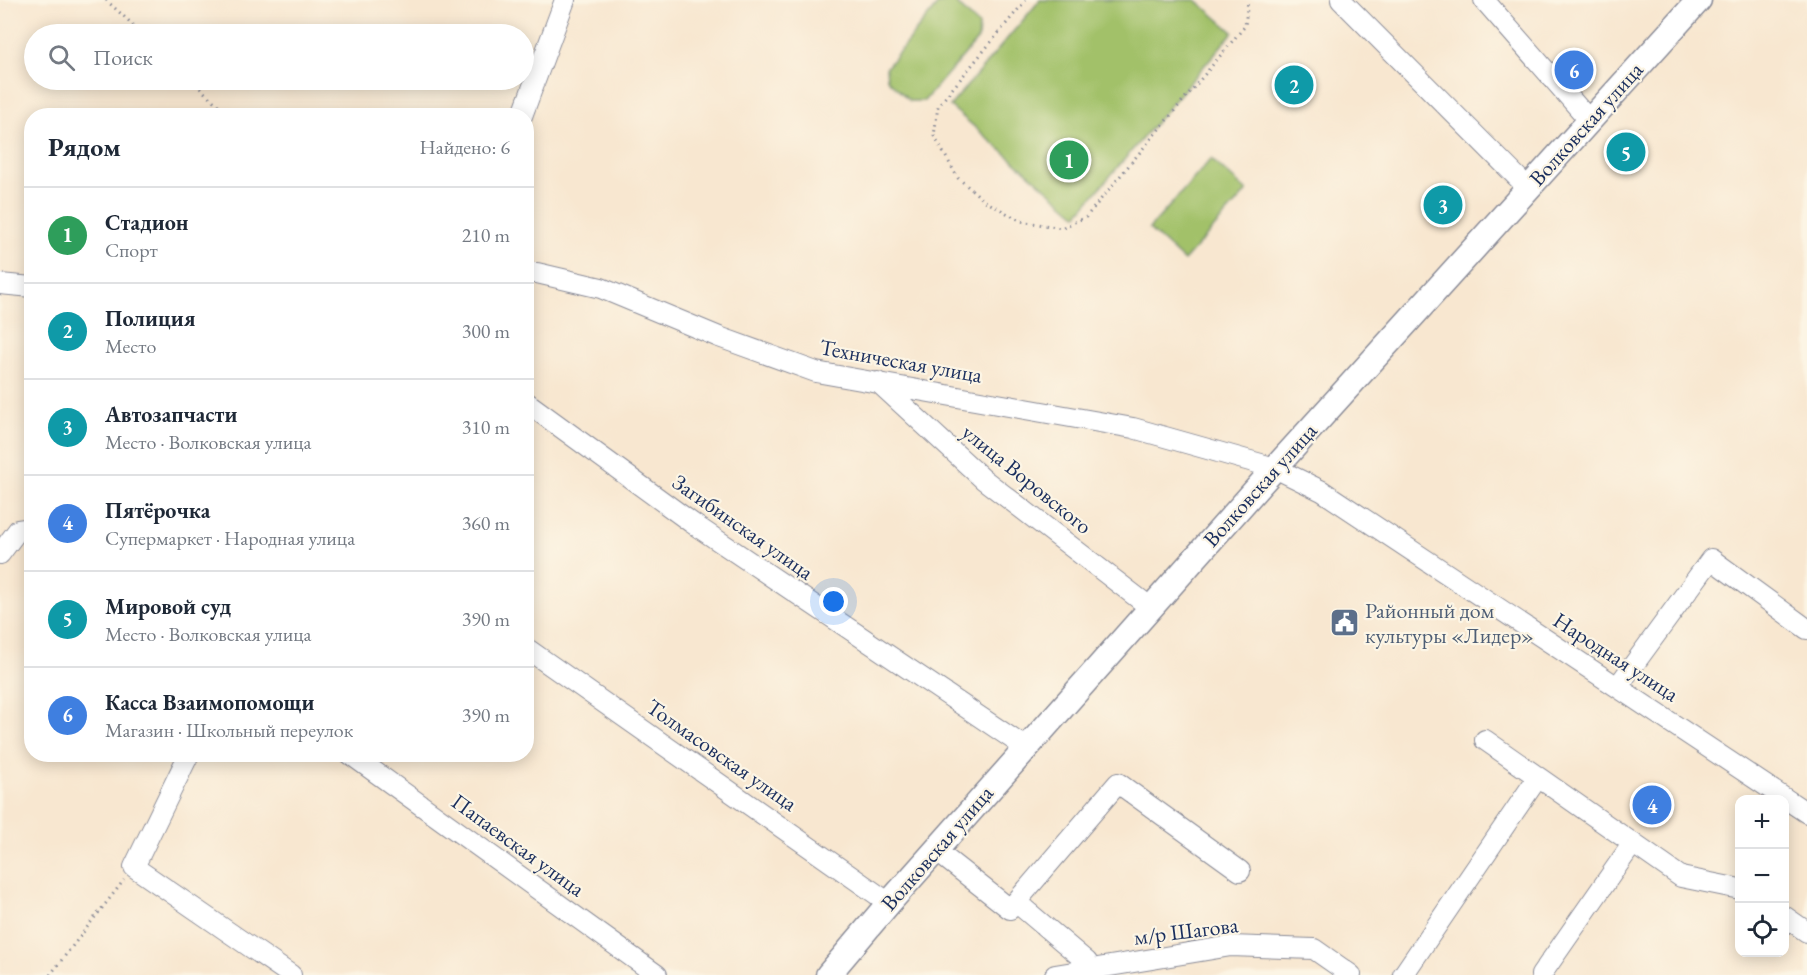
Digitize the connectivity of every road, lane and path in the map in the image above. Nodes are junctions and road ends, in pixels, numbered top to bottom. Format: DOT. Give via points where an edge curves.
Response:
graph roads {
  1 [pos="106,0"];
  2 [pos="565,0"];
  3 [pos="1026,0"];
  4 [pos="1248,0"];
  5 [pos="1341,0"];
  6 [pos="1484,0"];
  7 [pos="1699,0"];
  8 [pos="132,24"];
  9 [pos="534,84"];
  10 [pos="202,90"];
  11 [pos="532,90"];
  12 [pos="221,108"];
  13 [pos="525,108"];
  14 [pos="1590,121"];
  15 [pos="1528,188"];
  16 [pos="534,273"];
  17 [pos="0,284"];
  18 [pos="24,286"];
  19 [pos="878,382"];
  20 [pos="534,408"];
  21 [pos="1275,468"];
  22 [pos="24,529"];
  23 [pos="0,554"];
  24 [pos="1151,608"];
  25 [pos="1807,629"];
  26 [pos="534,654"];
  27 [pos="1618,686"];
  28 [pos="1485,740"];
  29 [pos="1026,748"];
  30 [pos="185,762"];
  31 [pos="361,762"];
  32 [pos="1539,777"];
  33 [pos="1807,813"];
  34 [pos="1633,843"];
  35 [pos="935,850"];
  36 [pos="134,867"];
  37 [pos="1240,871"];
  38 [pos="1735,888"];
  39 [pos="1016,902"];
  40 [pos="889,903"];
  41 [pos="1789,919"];
  42 [pos="1807,932"];
  43 [pos="1087,962"];
  44 [pos="50,975"];
  45 [pos="291,975"];
  46 [pos="657,975"];
  47 [pos="828,975"];
  48 [pos="1055,975"];
  49 [pos="1351,975"];
  50 [pos="1403,975"];
  51 [pos="1541,975"];
  1 -- 8 [label="path"];
  2 -- 9 [label="street"];
  3 -- 4 [label="path" via="938,106 934,136 958,178 985,201 1021,221 1061,228 1086,217 1245,26"];
  5 -- 15 [label="street"];
  6 -- 14 [label="street"];
  7 -- 14 [label="main road, Волковская улица"];
  10 -- 12 [label="path"];
  11 -- 13 [label="street"];
  14 -- 15 [label="main road, Волковская улица"];
  15 -- 21 [label="main road, Волковская улица"];
  16 -- 19 [label="street, Техническая улица" via="601,288 816,372"];
  17 -- 18 [label="street"];
  19 -- 21 [label="street, Техническая улица" via="1133,428"];
  19 -- 24 [label="street, улица Воровского" via="983,479"];
  20 -- 29 [label="street, Загибинская улица" via="692,523"];
  21 -- 24 [label="main road, Волковская улица"];
  21 -- 27 [label="street, Народная улица" via="1322,491"];
  22 -- 23 [label="street" via="18,530"];
  24 -- 29 [label="main road, Волковская улица"];
  25 -- 27 [label="street" via="1711,559"];
  26 -- 40 [label="street, Толмасовская улица"];
  27 -- 33 [label="street, Народная улица"];
  28 -- 32 [label="street"];
  29 -- 35 [label="main road, Волковская улица"];
  30 -- 36 [label="street"];
  31 -- 46 [label="street, Папаевская улица"];
  32 -- 34 [label="street"];
  32 -- 50 [label="street"];
  34 -- 38 [label="street" via="1681,877"];
  34 -- 51 [label="street"];
  35 -- 39 [label="street" via="1010,909"];
  35 -- 40 [label="main road, Волковская улица"];
  36 -- 44 [label="path"];
  36 -- 45 [label="street"];
  37 -- 39 [label="street" via="1118,783"];
  39 -- 43 [label="street"];
  40 -- 47 [label="main road, Волковская улица"];
  41 -- 42 [label="street"];
  48 -- 49 [label="street, м/р Шагова" via="1231,946 1314,949"];
}
